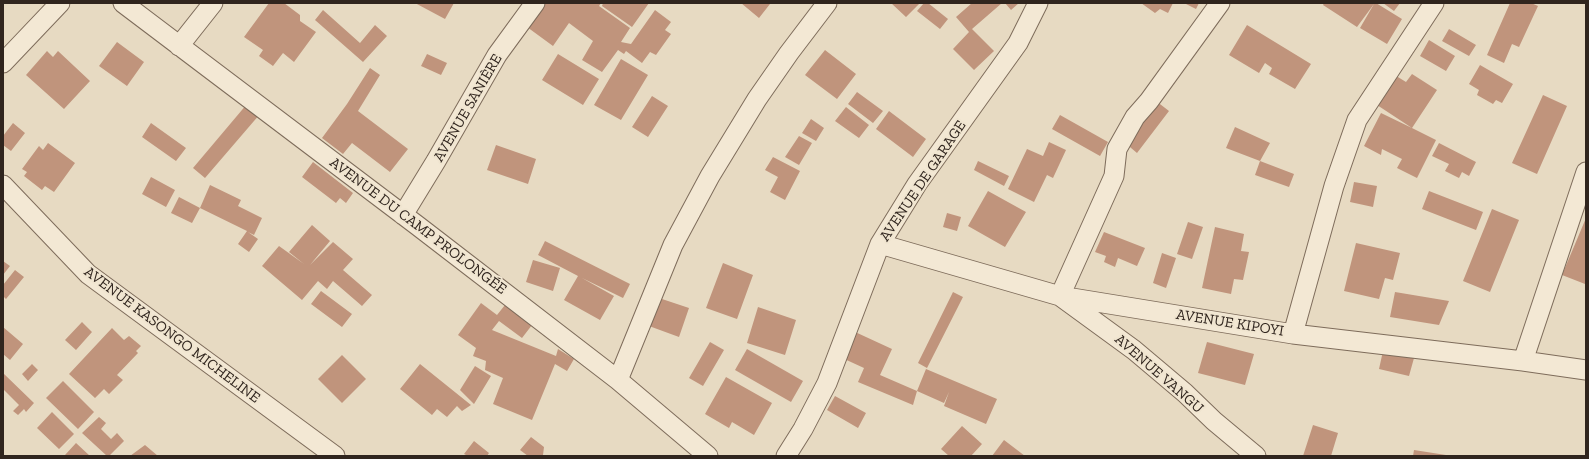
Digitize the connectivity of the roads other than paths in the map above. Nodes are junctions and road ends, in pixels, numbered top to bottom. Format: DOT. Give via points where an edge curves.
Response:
graph roads {
  1 [pos="60,3"];
  2 [pos="123,3"];
  3 [pos="213,3"];
  4 [pos="535,3"];
  5 [pos="827,3"];
  6 [pos="1038,3"];
  7 [pos="1220,3"];
  8 [pos="1434,3"];
  9 [pos="179,46"];
  10 [pos="3,63"];
  11 [pos="1586,172"];
  12 [pos="3,186"];
  13 [pos="403,215"];
  14 [pos="880,244"];
  15 [pos="1060,296"];
  16 [pos="1293,334"];
  17 [pos="1523,361"];
  18 [pos="1586,370"];
  19 [pos="618,380"];
  20 [pos="335,456"];
  21 [pos="708,456"];
  22 [pos="786,456"];
  23 [pos="1256,456"];
  1 -- 10 [label="street"];
  2 -- 9 [label="street, AVENUE DU CAMP PROLONGÉE"];
  3 -- 9 [label="street"];
  4 -- 13 [label="street, AVENUE SANIÈRE" via="497,55"];
  5 -- 19 [label="street" via="761,94 710,176 673,245"];
  6 -- 14 [label="street, AVENUE DE GARAGE" via="1018,43 918,184"];
  7 -- 15 [label="street" via="1135,117 1117,149 1114,176"];
  8 -- 16 [label="street" via="1357,120 1334,186"];
  9 -- 13 [label="street, AVENUE DU CAMP PROLONGÉE"];
  11 -- 17 [label="street"];
  12 -- 20 [label="street, AVENUE KASONGO MICHELINE" via="88,274"];
  13 -- 19 [label="street, AVENUE DU CAMP PROLONGÉE"];
  14 -- 15 [label="street, AVENUE KIPOYI"];
  14 -- 22 [label="street, AVENUE DE GARAGE" via="827,383 803,430"];
  15 -- 16 [label="street, AVENUE KIPOYI"];
  15 -- 23 [label="street, AVENUE VANGU" via="1134,350"];
  16 -- 17 [label="street, AVENUE KIPOYI"];
  17 -- 18 [label="street, AVENUE KIPOYI"];
  19 -- 21 [label="street, AVENUE DU CAMP PROLONGÉE"];
}
